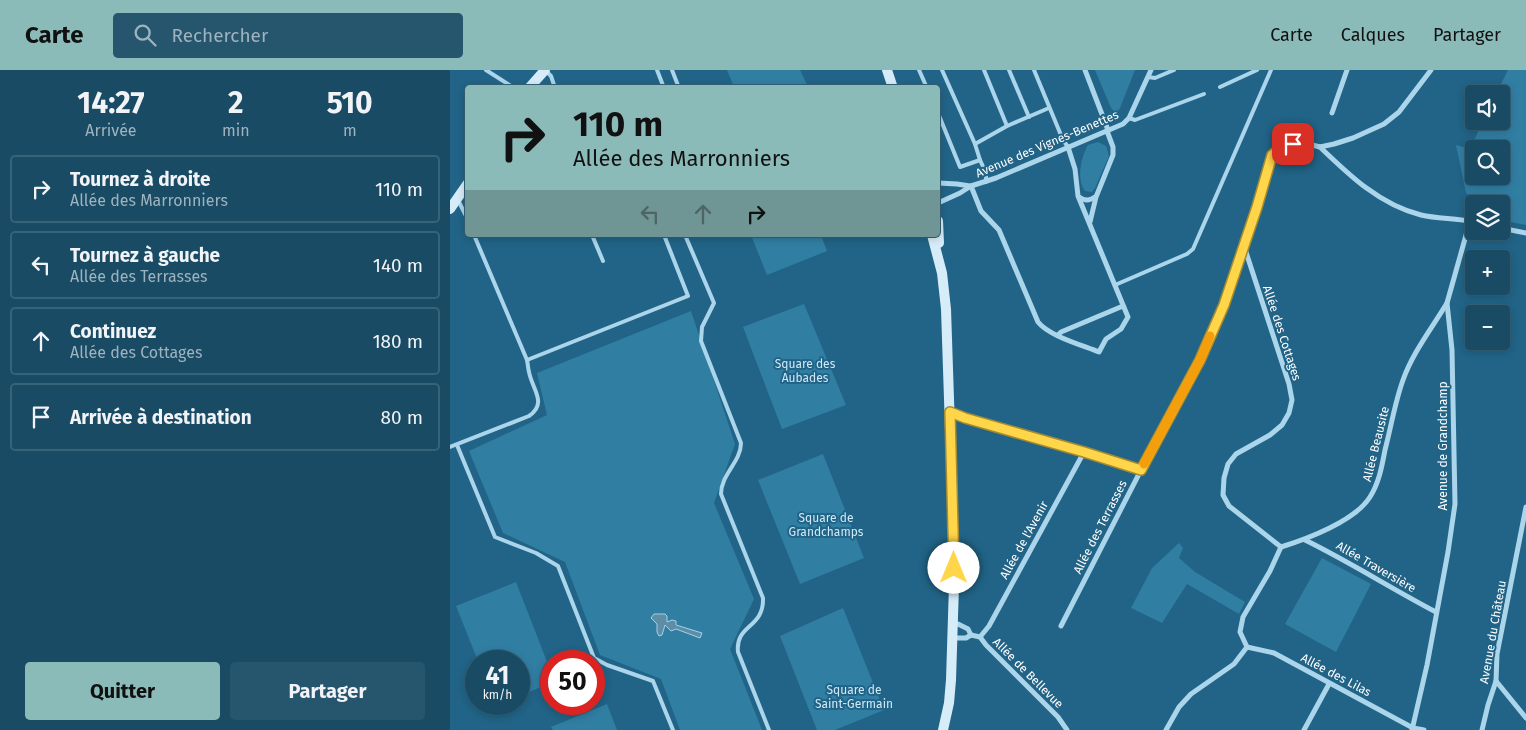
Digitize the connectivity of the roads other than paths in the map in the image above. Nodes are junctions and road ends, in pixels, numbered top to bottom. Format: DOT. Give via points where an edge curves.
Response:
graph roads {
  1 [pos="486,70"];
  2 [pos="545,70"];
  3 [pos="657,70"];
  4 [pos="672,70"];
  5 [pos="887,70"];
  6 [pos="919,70"];
  7 [pos="942,70"];
  8 [pos="984,70"];
  9 [pos="1009,70"];
  10 [pos="1034,70"];
  11 [pos="1085,70"];
  12 [pos="1151,70"];
  13 [pos="1174,70"];
  14 [pos="1257,70"];
  15 [pos="1271,70"];
  16 [pos="1347,70"];
  17 [pos="1431,70"];
  18 [pos="1148,77"];
  19 [pos="509,85"];
  20 [pos="532,85"];
  21 [pos="554,85"];
  22 [pos="663,85"];
  23 [pos="678,85"];
  24 [pos="892,85"];
  25 [pos="925,85"];
  26 [pos="1220,88"];
  27 [pos="1204,94"];
  28 [pos="1049,108"];
  29 [pos="1332,113"];
  30 [pos="1030,117"];
  31 [pos="1129,118"];
  32 [pos="940,119"];
  33 [pos="1007,126"];
  34 [pos="1108,130"];
  35 [pos="975,144"];
  36 [pos="1068,147"];
  37 [pos="1320,147"];
  38 [pos="980,160"];
  39 [pos="986,182"];
  40 [pos="940,183"];
  41 [pos="971,186"];
  42 [pos="465,187"];
  43 [pos="1078,196"];
  44 [pos="1096,197"];
  45 [pos="457,198"];
  46 [pos="940,202"];
  47 [pos="450,209"];
  48 [pos="465,214"];
  49 [pos="1465,220"];
  50 [pos="1090,223"];
  51 [pos="1510,230"];
  52 [pos="1526,233"];
  53 [pos="475,237"];
  54 [pos="593,237"];
  55 [pos="665,237"];
  56 [pos="687,237"];
  57 [pos="933,237"];
  58 [pos="939,237"];
  59 [pos="1466,240"];
  60 [pos="1244,246"];
  61 [pos="603,261"];
  62 [pos="940,262"];
  63 [pos="1115,285"];
  64 [pos="1447,303"];
  65 [pos="1123,306"];
  66 [pos="1058,336"];
  67 [pos="527,360"];
  68 [pos="950,412"];
  69 [pos="457,445"];
  70 [pos="450,448"];
  71 [pos="1084,452"];
  72 [pos="1141,470"];
  73 [pos="1526,507"];
  74 [pos="1305,540"];
  75 [pos="1281,547"];
  76 [pos="1436,612"];
  77 [pos="954,624"];
  78 [pos="1061,626"];
  79 [pos="971,635"];
  80 [pos="980,637"];
  81 [pos="953,638"];
  82 [pos="1247,647"];
  83 [pos="1496,681"];
  84 [pos="1329,684"];
  85 [pos="1526,718"];
  86 [pos="1413,729"];
  87 [pos="673,730"];
  88 [pos="769,730"];
  89 [pos="943,730"];
  90 [pos="1067,730"];
  91 [pos="1166,730"];
  92 [pos="1304,730"];
  93 [pos="1424,730"];
  94 [pos="1482,730"];
  1 -- 19 [label="lane"];
  2 -- 20 [label="main road"];
  2 -- 21 [label="lane"];
  3 -- 22 [label="lane"];
  4 -- 23 [label="lane"];
  5 -- 24 [label="main road"];
  6 -- 25 [label="lane"];
  7 -- 35 [label="lane"];
  8 -- 33 [label="lane"];
  9 -- 30 [label="lane"];
  10 -- 28 [label="lane"];
  11 -- 34 [label="street"];
  12 -- 18 [label="street"];
  13 -- 18 [label="lane" via="1155,78"];
  14 -- 26 [label="lane"];
  15 -- 63 [label="lane" via="1193,249"];
  16 -- 29 [label="street"];
  17 -- 37 [label="street" via="1399,112 1384,124 1353,138"];
  18 -- 31 [label="street"];
  27 -- 31 [label="lane" via="1135,120"];
  28 -- 30 [label="lane"];
  28 -- 36 [label="lane"];
  30 -- 33 [label="lane"];
  31 -- 34 [label="street, Avenue des Vignes-Benettes"];
  32 -- 38 [label="lane" via="960,167"];
  33 -- 35 [label="lane"];
  34 -- 36 [label="street, Avenue des Vignes-Benettes"];
  34 -- 44 [label="street" via="1113,155"];
  35 -- 38 [label="lane"];
  36 -- 39 [label="street, Avenue des Vignes-Benettes"];
  36 -- 43 [label="street"];
  37 -- 49 [label="street" via="1361,185 1386,201 1423,215"];
  37 -- 60 [label="street" via="1293,144 1272,155"];
  38 -- 39 [label="lane"];
  39 -- 41 [label="street, Avenue des Vignes-Benettes"];
  40 -- 41 [label="street, Avenue des Vignes-Benettes"];
  41 -- 46 [label="street, Avenue des Vignes-Benettes"];
  41 -- 66 [label="street" via="981,211 999,230 1042,327"];
  42 -- 45 [label="main road"];
  43 -- 44 [label="street" via="1084,200"];
  43 -- 50 [label="street"];
  44 -- 50 [label="street"];
  45 -- 47 [label="main road"];
  45 -- 48 [label="lane"];
  50 -- 63 [label="street"];
  51 -- 52 [label="street"];
  53 -- 67 [label="lane"];
  54 -- 61 [label="lane"];
  55 -- 67 [label="lane" via="688,296"];
  56 -- 88 [label="lane" via="714,304 702,327 701,340 741,443 740,452 722,483 721,494 763,598 764,608 760,616 737,642"];
  57 -- 62 [label="main road"];
  58 -- 62 [label="main road"];
  59 -- 64 [label="street, Avenue de Grandchamp"];
  60 -- 72 [label="street, Allée des Terrasses" via="1224,305 1200,360"];
  60 -- 75 [label="street, Allée des Cottages" via="1292,400 1282,424 1270,435 1236,454 1228,464 1223,495 1229,506"];
  62 -- 68 [label="main road" via="946,309"];
  63 -- 65 [label="street"];
  64 -- 74 [label="street, Allée Beausite" via="1404,378 1376,488 1369,500 1354,514"];
  64 -- 76 [label="street, Avenue de Grandchamp" via="1452,350 1456,504"];
  65 -- 66 [label="street"];
  65 -- 66 [label="street" via="1128,317 1121,329 1106,339 1099,352"];
  67 -- 69 [label="lane" via="538,399 535,412"];
  68 -- 71 [label="street"];
  68 -- 77 [label="main road"];
  69 -- 70 [label="lane"];
  69 -- 87 [label="lane" via="494,537 536,553 558,566 594,658 653,681"];
  71 -- 72 [label="street"];
  71 -- 80 [label="street, Allée de l'Avenir"];
  72 -- 78 [label="street, Allée des Terrasses"];
  73 -- 83 [label="street, Avenue du Château" via="1497,654"];
  74 -- 75 [label="street, Allée Beausite"];
  74 -- 76 [label="street, Allée Traversière"];
  75 -- 82 [label="street" via="1242,617 1240,632"];
  76 -- 86 [label="street, Avenue de Grandchamp"];
  77 -- 79 [label="street, Allée de Bellevue" via="968,629"];
  77 -- 81 [label="main road"];
  79 -- 80 [label="street, Allée de Bellevue"];
  79 -- 81 [label="street, Allée de Bellevue"];
  80 -- 90 [label="street, Allée de Bellevue"];
  81 -- 89 [label="main road" via="949,703"];
  82 -- 84 [label="street, Allée des Lilas" via="1274,653"];
  82 -- 91 [label="street" via="1234,664 1191,694"];
  83 -- 85 [label="street"];
  83 -- 94 [label="street, Avenue du Château"];
  84 -- 86 [label="street, Allée des Lilas"];
  84 -- 92 [label="street"];
  86 -- 93 [label="street, Allée des Lilas"];
}
